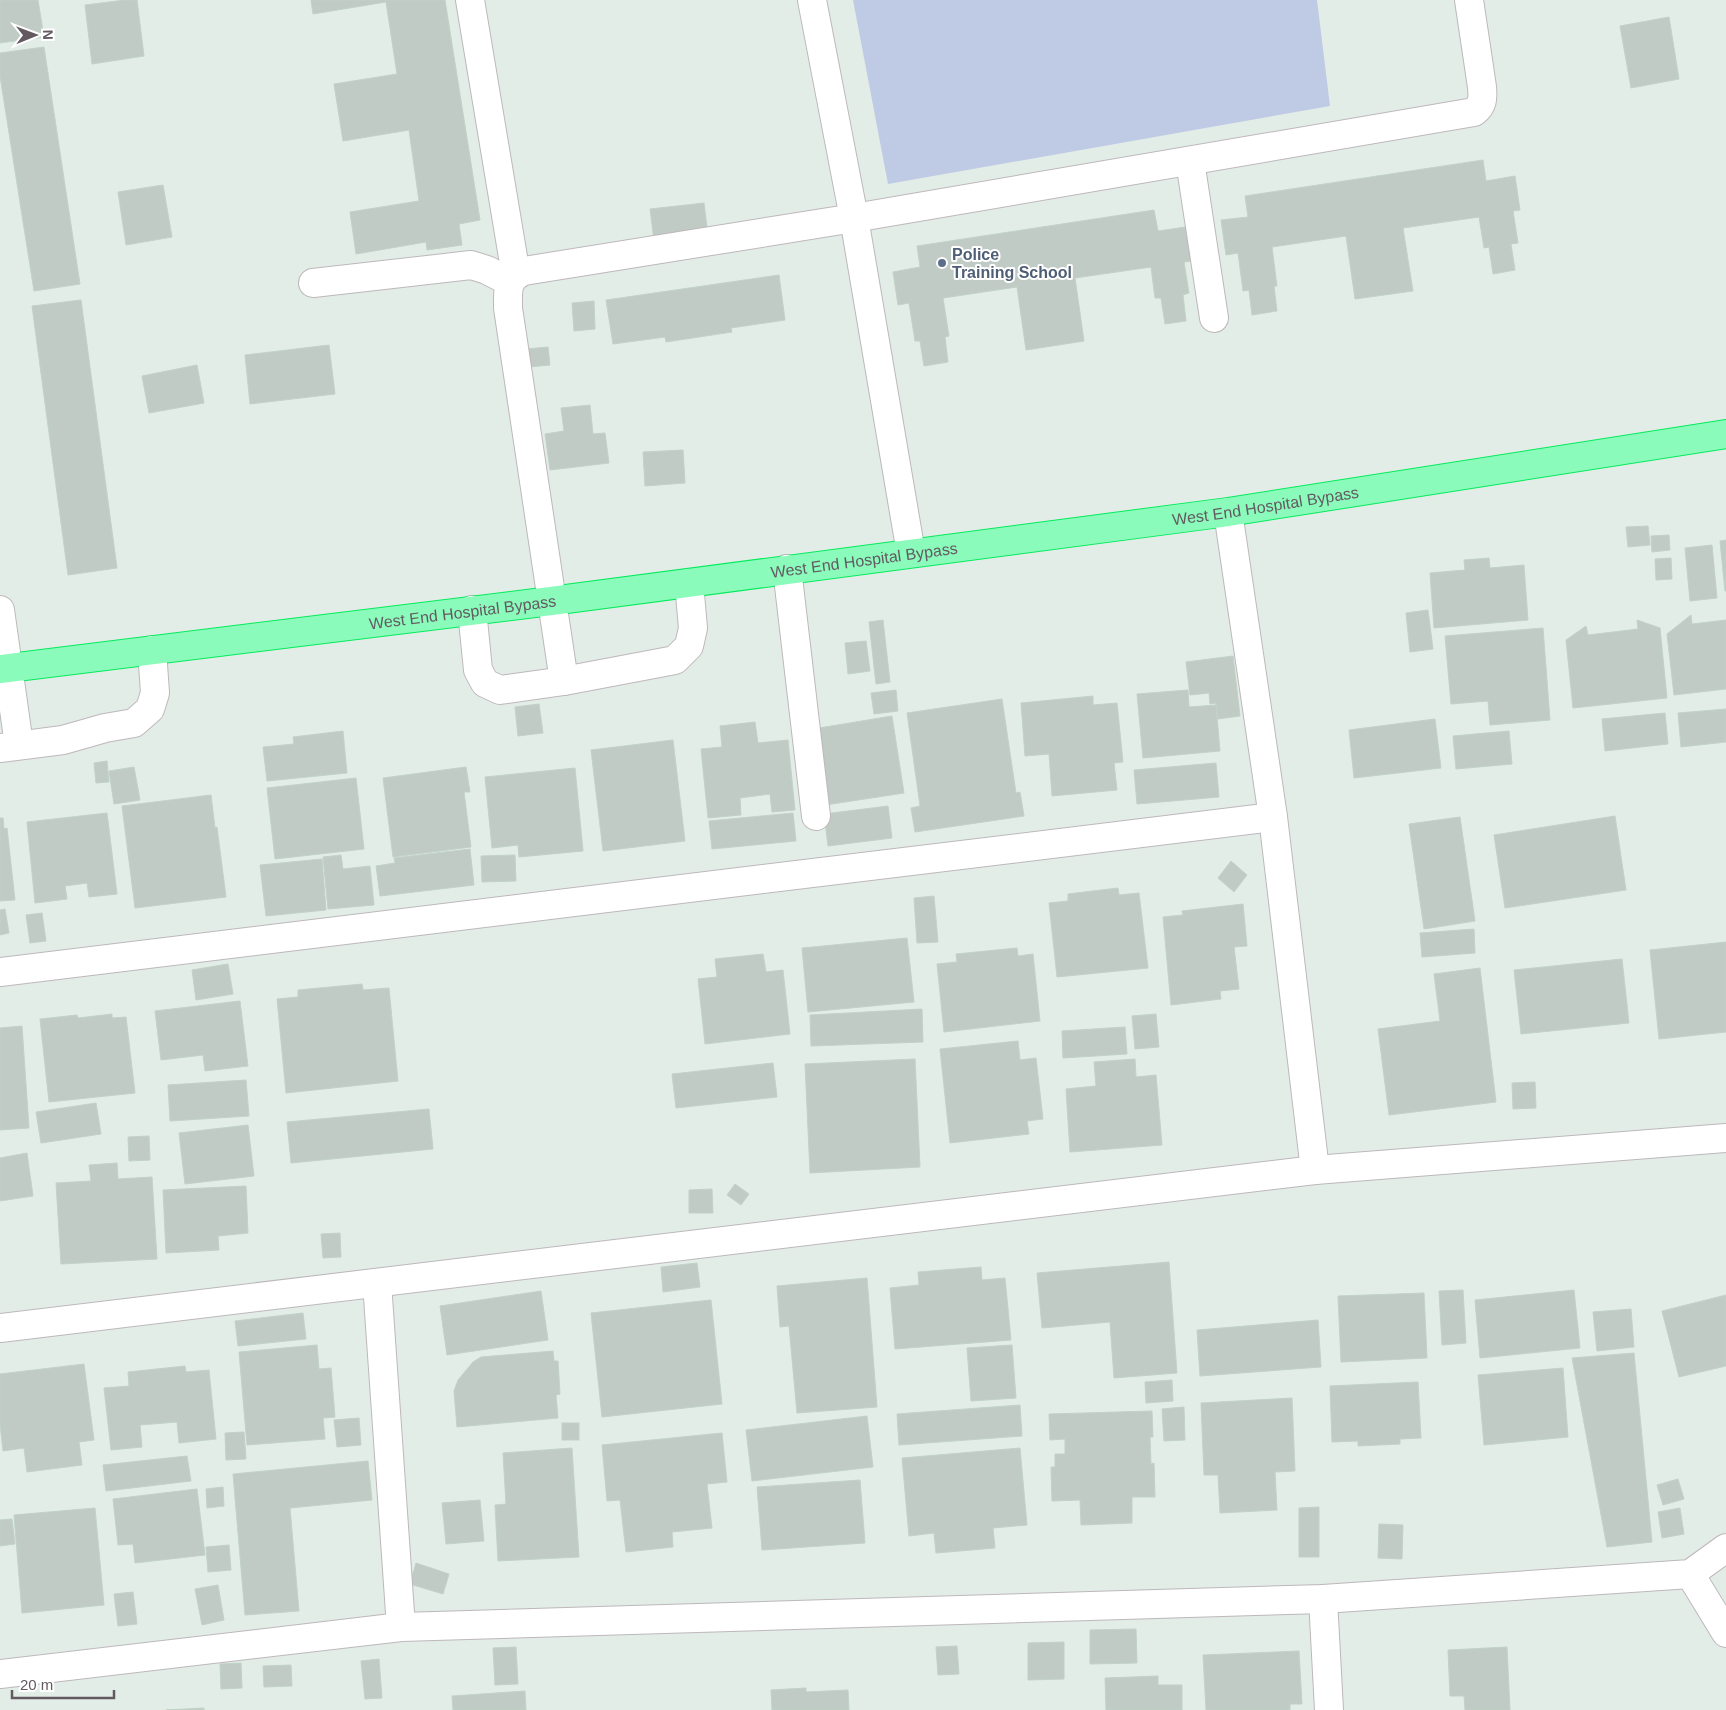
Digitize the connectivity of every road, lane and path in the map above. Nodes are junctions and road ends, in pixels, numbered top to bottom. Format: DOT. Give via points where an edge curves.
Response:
graph roads {
  1 [pos="470,0"];
  2 [pos="812,0"];
  3 [pos="1469,0"];
  4 [pos="1190,161"];
  5 [pos="854,218"];
  6 [pos="513,279"];
  7 [pos="313,283"];
  8 [pos="1214,318"];
  9 [pos="1726,434"];
  10 [pos="1228,512"];
  11 [pos="911,553"];
  12 [pos="787,569"];
  13 [pos="689,583"];
  14 [pos="551,600"];
  15 [pos="0,610"];
  16 [pos="472,610"];
  17 [pos="152,650"];
  18 [pos="4,669"];
  19 [pos="564,681"];
  20 [pos="10,747"];
  21 [pos="816,816"];
  22 [pos="1272,817"];
  23 [pos="0,972"];
  24 [pos="1726,1138"];
  25 [pos="1314,1170"];
  26 [pos="377,1283"];
  27 [pos="0,1328"];
  28 [pos="1726,1548"];
  29 [pos="1690,1574"];
  30 [pos="1323,1600"];
  31 [pos="401,1627"];
  32 [pos="1726,1633"];
  33 [pos="0,1674"];
  34 [pos="1329,1710"];
  1 -- 6 [label="street"];
  2 -- 5 [label="street"];
  3 -- 4 [label="street" via="1483,99 1474,112"];
  4 -- 5 [label="street"];
  4 -- 8 [label="street"];
  5 -- 6 [label="street" via="524,271"];
  5 -- 11 [label="street"];
  6 -- 7 [label="street" via="471,265"];
  6 -- 14 [label="street" via="508,308"];
  9 -- 10 [label="highway, West End Hospital Bypass"];
  10 -- 11 [label="highway, West End Hospital Bypass"];
  10 -- 22 [label="street"];
  11 -- 12 [label="highway, West End Hospital Bypass"];
  12 -- 13 [label="highway, West End Hospital Bypass"];
  12 -- 21 [label="street"];
  13 -- 14 [label="highway, West End Hospital Bypass"];
  13 -- 19 [label="street" via="693,628 689,646 675,660"];
  14 -- 16 [label="highway, West End Hospital Bypass"];
  14 -- 19 [label="street"];
  15 -- 18 [label="street"];
  16 -- 17 [label="highway, West End Hospital Bypass"];
  16 -- 19 [label="street" via="478,670 485,683 500,690"];
  17 -- 18 [label="highway, West End Hospital Bypass"];
  17 -- 20 [label="street" via="155,694 150,710 134,723 63,740"];
  18 -- 20 [label="street"];
  22 -- 23 [label="street"];
  22 -- 25 [label="street"];
  24 -- 25 [label="street"];
  25 -- 26 [label="street"];
  26 -- 27 [label="street"];
  26 -- 31 [label="street"];
  28 -- 29 [label="street"];
  29 -- 30 [label="street"];
  29 -- 32 [label="street"];
  30 -- 31 [label="street"];
  30 -- 34 [label="street"];
  31 -- 33 [label="street"];
}
